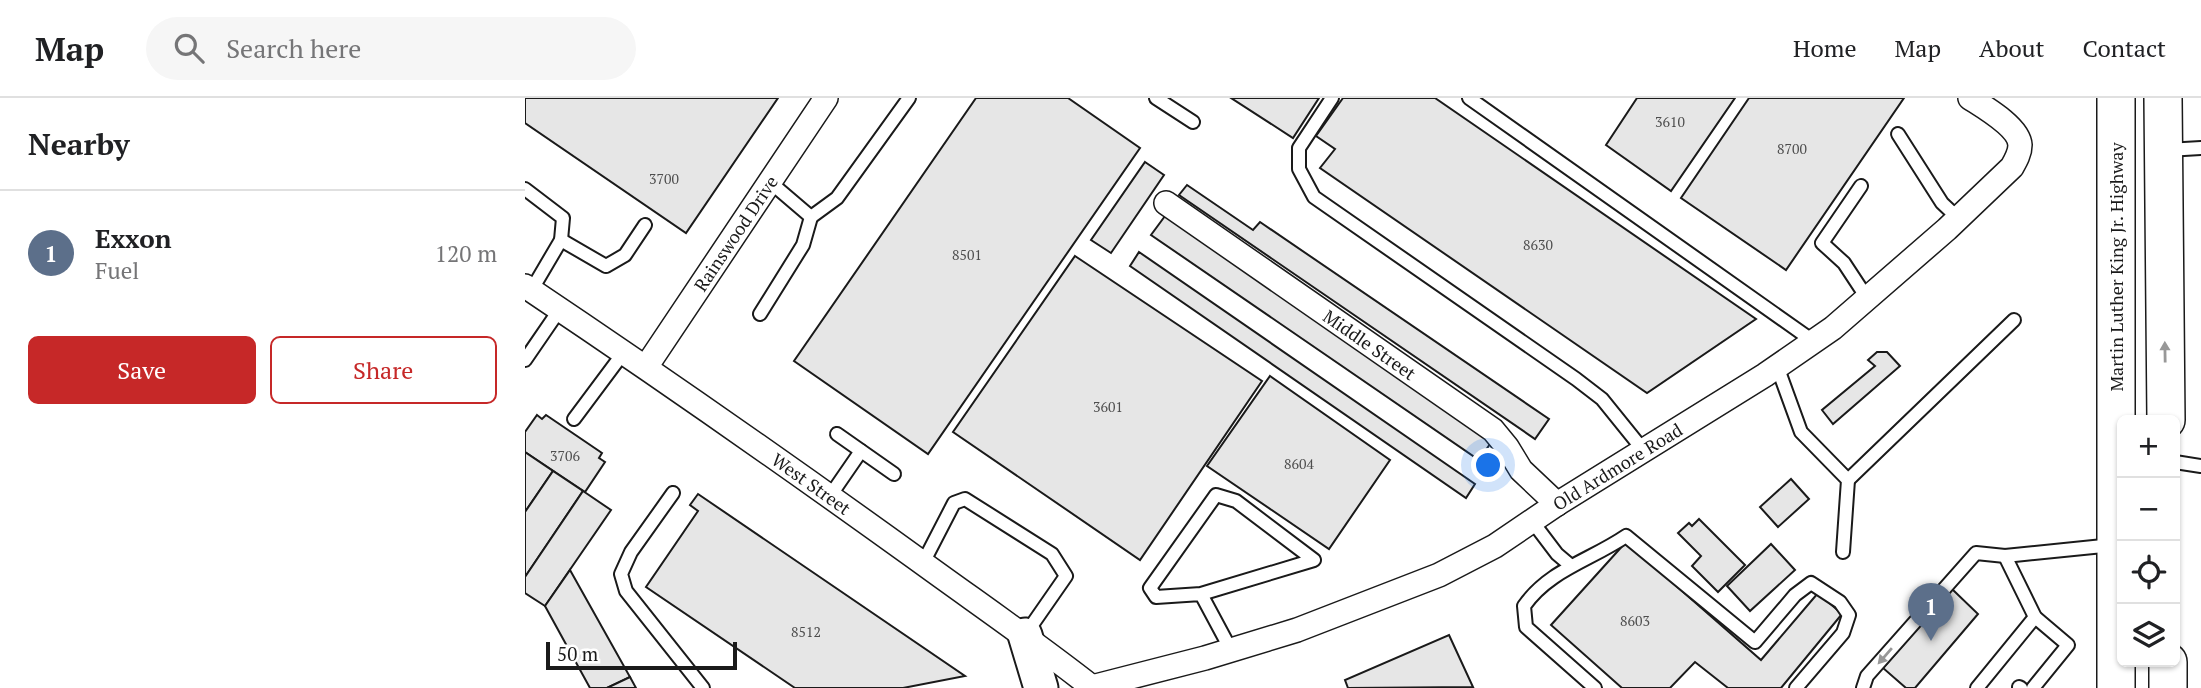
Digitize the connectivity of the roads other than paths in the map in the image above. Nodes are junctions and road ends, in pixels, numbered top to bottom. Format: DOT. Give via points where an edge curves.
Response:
graph roads {
  1 [pos="825,98"];
  2 [pos="909,98"];
  3 [pos="1156,98"];
  4 [pos="1332,98"];
  5 [pos="1469,98"];
  6 [pos="2116,98"];
  7 [pos="2162,98"];
  8 [pos="1977,103"];
  9 [pos="1193,122"];
  10 [pos="1898,134"];
  11 [pos="2201,148"];
  12 [pos="2163,150"];
  13 [pos="770,182"];
  14 [pos="1861,186"];
  15 [pos="525,190"];
  16 [pos="1166,203"];
  17 [pos="811,217"];
  18 [pos="1959,219"];
  19 [pos="645,225"];
  20 [pos="561,240"];
  21 [pos="528,288"];
  22 [pos="1867,298"];
  23 [pos="560,309"];
  24 [pos="760,314"];
  25 [pos="2014,320"];
  26 [pos="1813,341"];
  27 [pos="624,352"];
  28 [pos="525,360"];
  29 [pos="1777,366"];
  30 [pos="646,367"];
  31 [pos="2166,415"];
  32 [pos="575,419"];
  33 [pos="837,434"];
  34 [pos="861,451"];
  35 [pos="1644,451"];
  36 [pos="2180,463"];
  37 [pos="2201,466"];
  38 [pos="894,474"];
  39 [pos="1848,480"];
  40 [pos="673,493"];
  41 [pos="830,496"];
  42 [pos="1557,504"];
  43 [pos="1532,521"];
  44 [pos="2116,544"];
  45 [pos="1843,552"];
  46 [pos="2005,556"];
  47 [pos="923,564"];
  48 [pos="1570,565"];
  49 [pos="1201,594"];
  50 [pos="2035,617"];
  51 [pos="1025,635"];
  52 [pos="1231,650"];
  53 [pos="2168,667"];
  54 [pos="1093,687"];
  55 [pos="1980,687"];
  56 [pos="703,688"];
  57 [pos="1041,688"];
  58 [pos="1595,688"];
  59 [pos="1796,688"];
  60 [pos="1863,688"];
  61 [pos="2033,688"];
  62 [pos="2116,688"];
  63 [pos="2168,688"];
  1 -- 13 [label="street, Rainswood Drive"];
  2 -- 17 [label="lane" via="837,198"];
  3 -- 9 [label="lane"];
  4 -- 35 [label="lane" via="1299,148 1300,169 1314,197 1602,399"];
  5 -- 26 [label="lane"];
  6 -- 44 [label="main road, Martin Luther King Jr. Highway"];
  7 -- 12 [label="main road"];
  8 -- 18 [label="street, Old Ardmore Road" via="2016,133 2020,143 2012,167"];
  10 -- 18 [label="lane" via="1943,203"];
  11 -- 12 [label="lane"];
  31 -- 12 [label="main road, one-way"];
  13 -- 17 [label="lane"];
  13 -- 30 [label="street, Rainswood Drive"];
  14 -- 22 [label="lane" via="1822,243 1844,263"];
  15 -- 20 [label="lane" via="563,218"];
  16 -- 42 [label="street, Middle Street" via="1493,430 1521,470"];
  17 -- 24 [label="lane" via="803,246"];
  18 -- 22 [label="street, Old Ardmore Road"];
  19 -- 20 [label="lane" via="625,255 606,265"];
  20 -- 21 [label="lane"];
  21 -- 23 [label="street, West Street"];
  22 -- 26 [label="street, Old Ardmore Road"];
  23 -- 27 [label="street, West Street"];
  23 -- 28 [label="lane"];
  25 -- 39 [label="lane"];
  26 -- 29 [label="street, Old Ardmore Road"];
  27 -- 30 [label="street, West Street"];
  27 -- 32 [label="lane"];
  29 -- 35 [label="street, Old Ardmore Road"];
  29 -- 39 [label="lane" via="1801,432"];
  30 -- 41 [label="street, West Street"];
  33 -- 34 [label="lane"];
  34 -- 38 [label="lane"];
  34 -- 41 [label="lane"];
  35 -- 42 [label="street, Old Ardmore Road"];
  36 -- 37 [label="lane"];
  39 -- 45 [label="lane"];
  40 -- 56 [label="lane" via="621,574 626,591"];
  41 -- 47 [label="street, West Street"];
  42 -- 43 [label="street, Old Ardmore Road"];
  43 -- 48 [label="lane"];
  43 -- 52 [label="street, Old Ardmore Road" via="1439,575 1297,630"];
  44 -- 46 [label="lane"];
  44 -- 62 [label="main road, Martin Luther King Jr. Highway"];
  46 -- 50 [label="lane"];
  46 -- 60 [label="lane, one-way" via="1976,553 1867,676"];
  47 -- 51 [label="street, West Street"];
  47 -- 51 [label="lane" via="954,503 965,499 1052,554 1066,576"];
  48 -- 58 [label="lane" via="1534,592 1524,606 1526,627"];
  48 -- 59 [label="lane" via="1626,536 1755,642 1811,583 1840,601 1849,615 1843,633"];
  49 -- 49 [label="lane" via="1156,597 1150,587 1216,495 1236,501 1314,560"];
  49 -- 52 [label="lane"];
  50 -- 55 [label="lane"];
  50 -- 61 [label="lane" via="2068,645 2042,669"];
  51 -- 54 [label="street, West Street"];
  51 -- 57 [label="main road"];
  52 -- 54 [label="street, Old Ardmore Road"];
  53 -- 63 [label="main road"];
}
